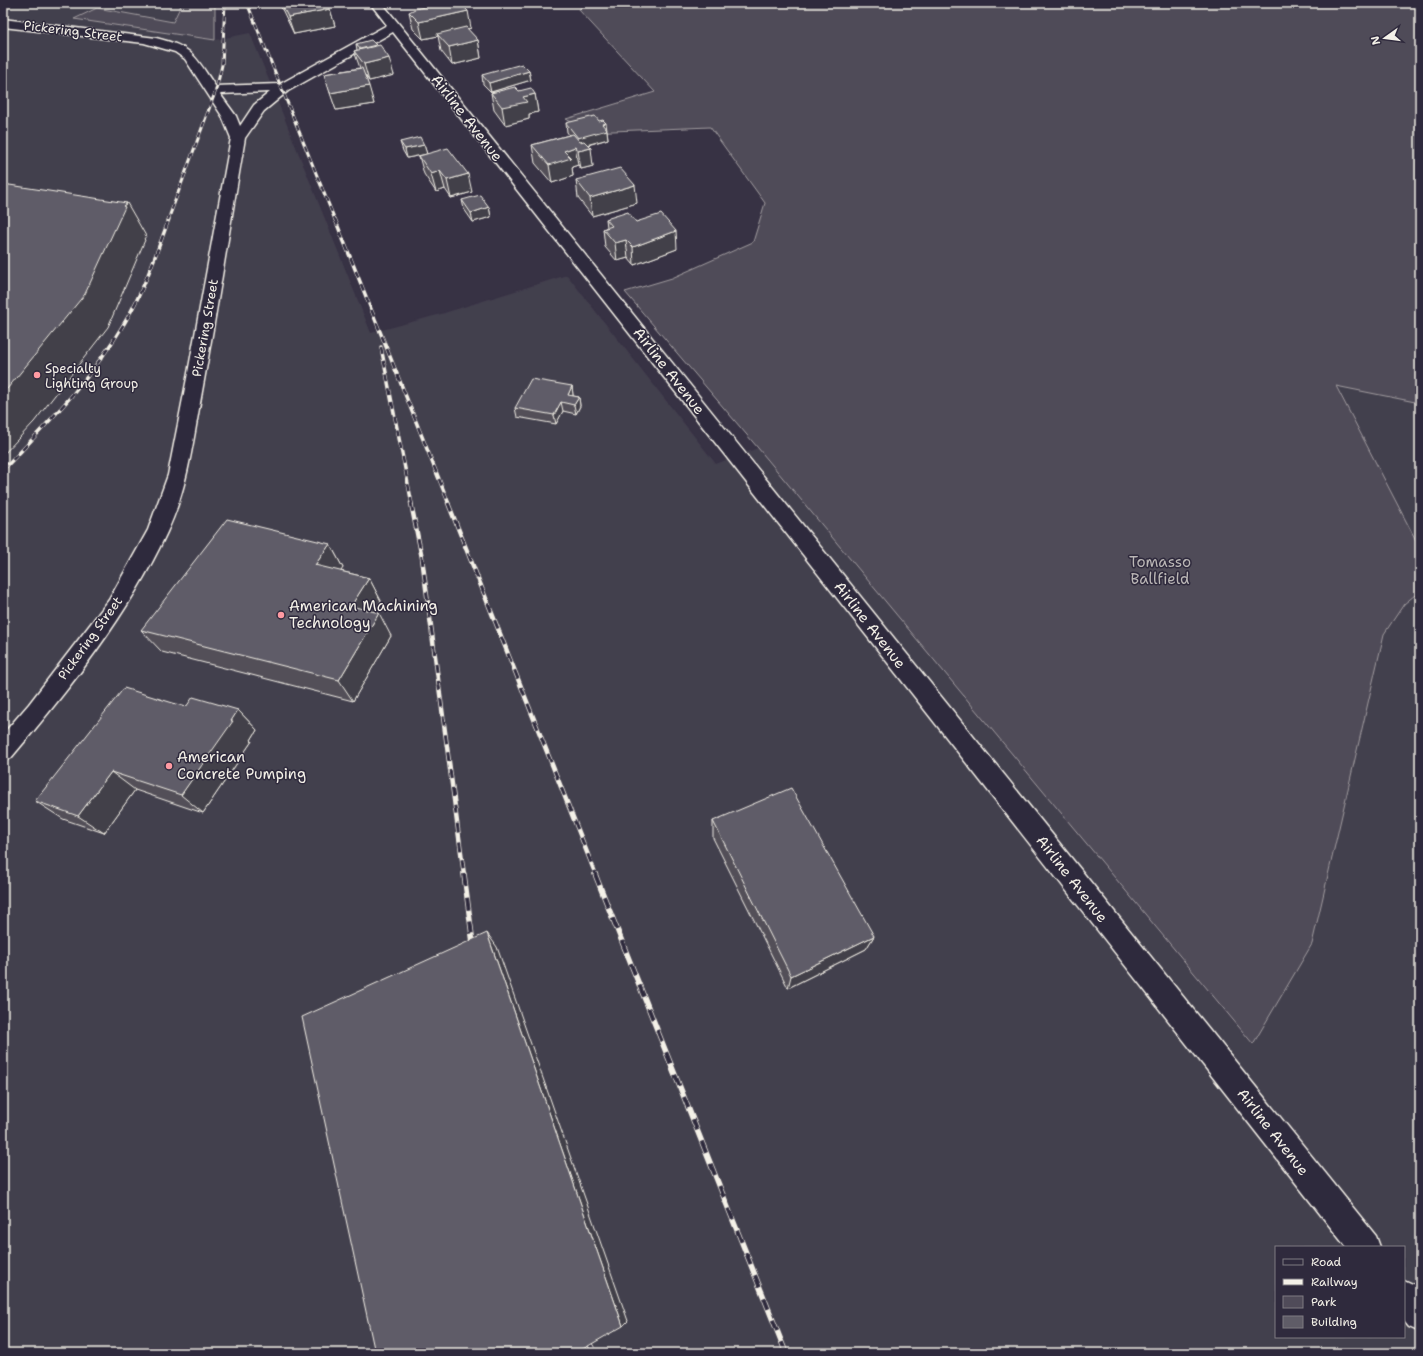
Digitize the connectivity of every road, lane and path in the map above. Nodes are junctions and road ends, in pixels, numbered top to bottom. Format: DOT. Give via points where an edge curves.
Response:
graph roads {
  1 [pos="376,3"];
  2 [pos="3,23"];
  3 [pos="394,26"];
  4 [pos="282,88"];
  5 [pos="210,90"];
  6 [pos="238,138"];
  7 [pos="3,751"];
  8 [pos="1364,1246"];
  9 [pos="1405,1297"];
  10 [pos="1420,1316"];
  1 -- 3 [label="street, Airline Avenue"];
  2 -- 5 [label="street, Pickering Street" via="134,39 180,49 189,56"];
  3 -- 4 [label="street"];
  3 -- 8 [label="street, Airline Avenue"];
  4 -- 5 [label="street"];
  4 -- 6 [label="street" via="259,108"];
  5 -- 6 [label="street, Pickering Street" via="229,116"];
  6 -- 7 [label="street, Pickering Street" via="178,468 158,531 116,606 37,711"];
  9 -- 10 [label="street"];
}
